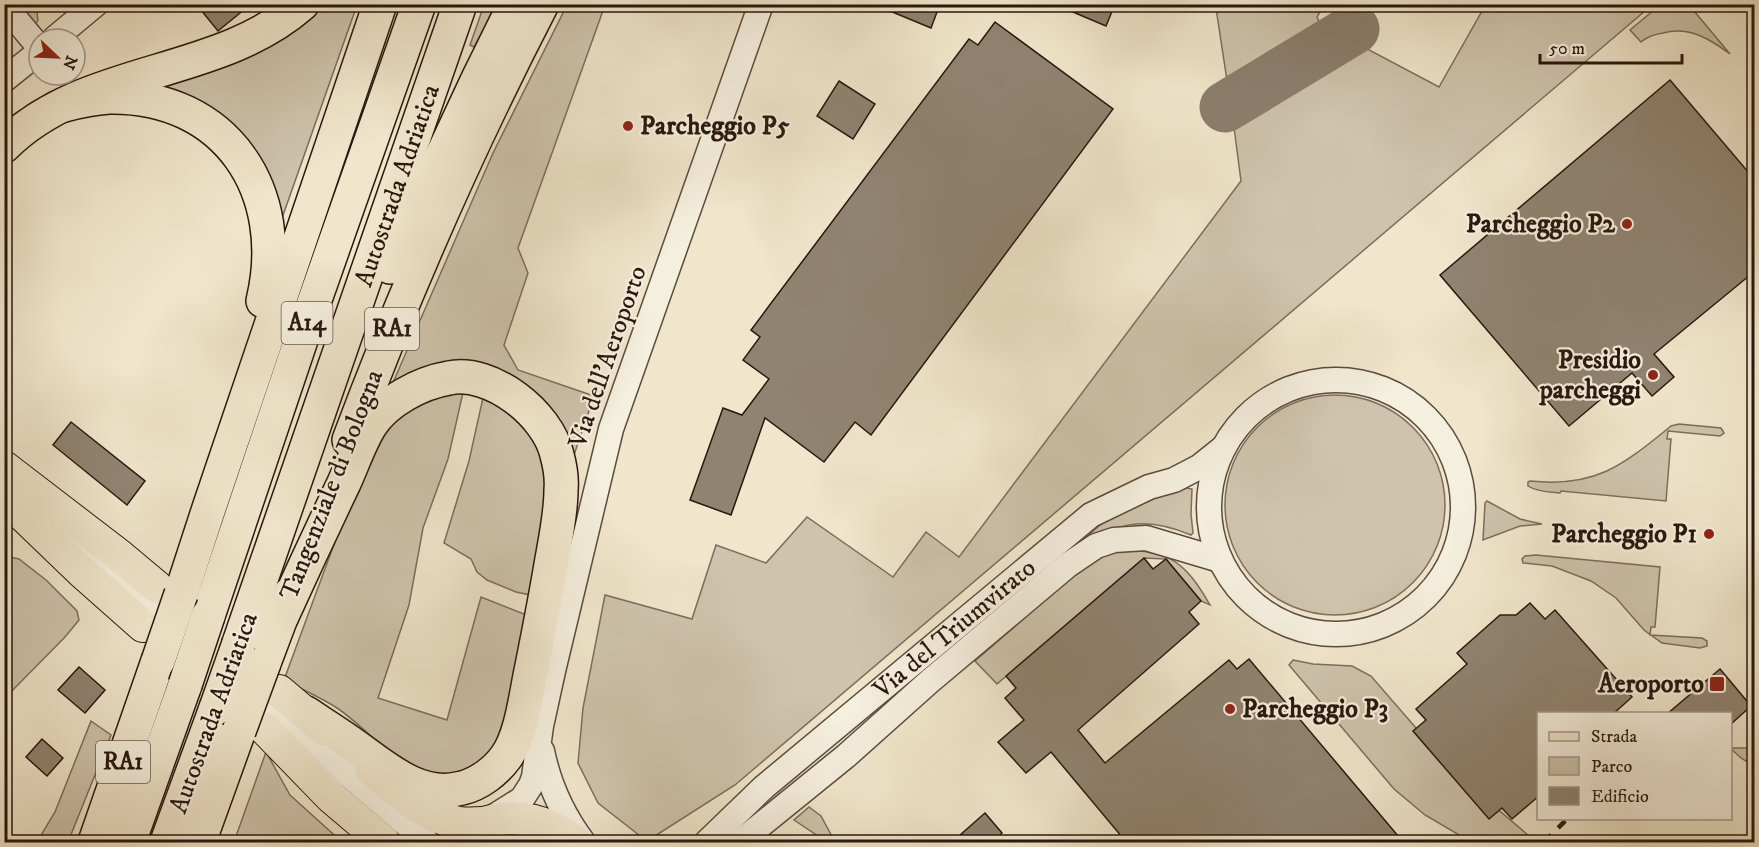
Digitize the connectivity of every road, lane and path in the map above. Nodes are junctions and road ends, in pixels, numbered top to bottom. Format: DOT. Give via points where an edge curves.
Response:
graph roads {
  1 [pos="96,4"];
  2 [pos="302,4"];
  3 [pos="380,4"];
  4 [pos="460,4"];
  5 [pos="516,4"];
  6 [pos="542,4"];
  7 [pos="761,4"];
  8 [pos="4,5"];
  9 [pos="415,14"];
  10 [pos="68,27"];
  11 [pos="27,33"];
  12 [pos="27,62"];
  13 [pos="4,80"];
  14 [pos="64,105"];
  15 [pos="4,146"];
  16 [pos="1224,447"];
  17 [pos="302,463"];
  18 [pos="4,467"];
  19 [pos="4,496"];
  20 [pos="209,508"];
  21 [pos="1220,560"];
  22 [pos="125,585"];
  23 [pos="158,603"];
  24 [pos="282,616"];
  25 [pos="155,671"];
  26 [pos="260,694"];
  27 [pos="306,713"];
  28 [pos="539,736"];
  29 [pos="483,823"];
  30 [pos="443,841"];
  31 [pos="77,843"];
  32 [pos="95,843"];
  33 [pos="129,843"];
  34 [pos="167,843"];
  35 [pos="201,843"];
  36 [pos="384,843"];
  37 [pos="575,843"];
  38 [pos="584,843"];
  39 [pos="707,843"];
  40 [pos="740,843"];
  1 -- 10 [label="street"];
  2 -- 14 [label="highway" via="254,37"];
  3 -- 20 [label="highway, RA1"];
  4 -- 17 [label="highway, Autostrada Adriatica / A14"];
  5 -- 17 [label="highway, A14" via="434,171"];
  6 -- 24 [label="highway, Tangenziale di Bologna / RA1" via="408,290"];
  7 -- 28 [label="street, Via dell'Aeroporto" via="611,429"];
  8 -- 11 [label="street"];
  9 -- 33 [label="highway, Autostrada Adriatica / A14, bridge"];
  12 -- 13 [label="street"];
  14 -- 15 [label="highway" via="29,124"];
  14 -- 20 [label="highway" via="88,99 126,98 180,110 223,138 258,187 268,224 269,268"];
  16 -- 21 [label="street" via="1209,495 1211,529"];
  16 -- 21 [label="street" via="1257,407 1287,389 1338,379 1373,385 1401,397 1435,427 1452,454 1463,508 1457,544 1435,586 1407,612 1367,630 1324,633 1279,621 1242,593"];
  16 -- 39 [label="street, Via del Triumvirato" via="1174,480 1091,515 764,787"];
  17 -- 26 [label="highway, Autostrada Adriatica / A14"];
  18 -- 22 [label="street"];
  18 -- 23 [label="main road" via="113,551"];
  19 -- 22 [label="street"];
  19 -- 23 [label="main road" via="82,572"];
  20 -- 23 [label="highway, RA1"];
  21 -- 40 [label="street, Via del Triumvirato" via="1146,538 1114,540 1096,546"];
  22 -- 23 [label="street"];
  23 -- 25 [label="highway, RA1, bridge"];
  24 -- 26 [label="highway, Tangenziale di Bologna / RA1"];
  24 -- 27 [label="highway" via="371,425 398,398 432,381 461,375 506,392 528,408 545,429 557,454 561,490 552,560 526,692 507,757 474,784 461,789 430,790 393,773"];
  25 -- 31 [label="highway"];
  25 -- 32 [label="highway, RA1"];
  26 -- 27 [label="main road"];
  26 -- 30 [label="street"];
  26 -- 34 [label="highway, Autostrada Adriatica / A14, bridge" via="216,708"];
  26 -- 35 [label="highway, Tangenziale di Bologna / RA1" via="219,787"];
  26 -- 36 [label="main road" via="331,797"];
  27 -- 29 [label="main road" via="415,806 459,823"];
  28 -- 29 [label="street, Via dell'Aeroporto" via="536,770 526,793"];
  28 -- 38 [label="street, Via dell'Aeroporto" via="556,799"];
  29 -- 30 [label="main road"];
  29 -- 37 [label="main road" via="520,819 552,827"];
}
